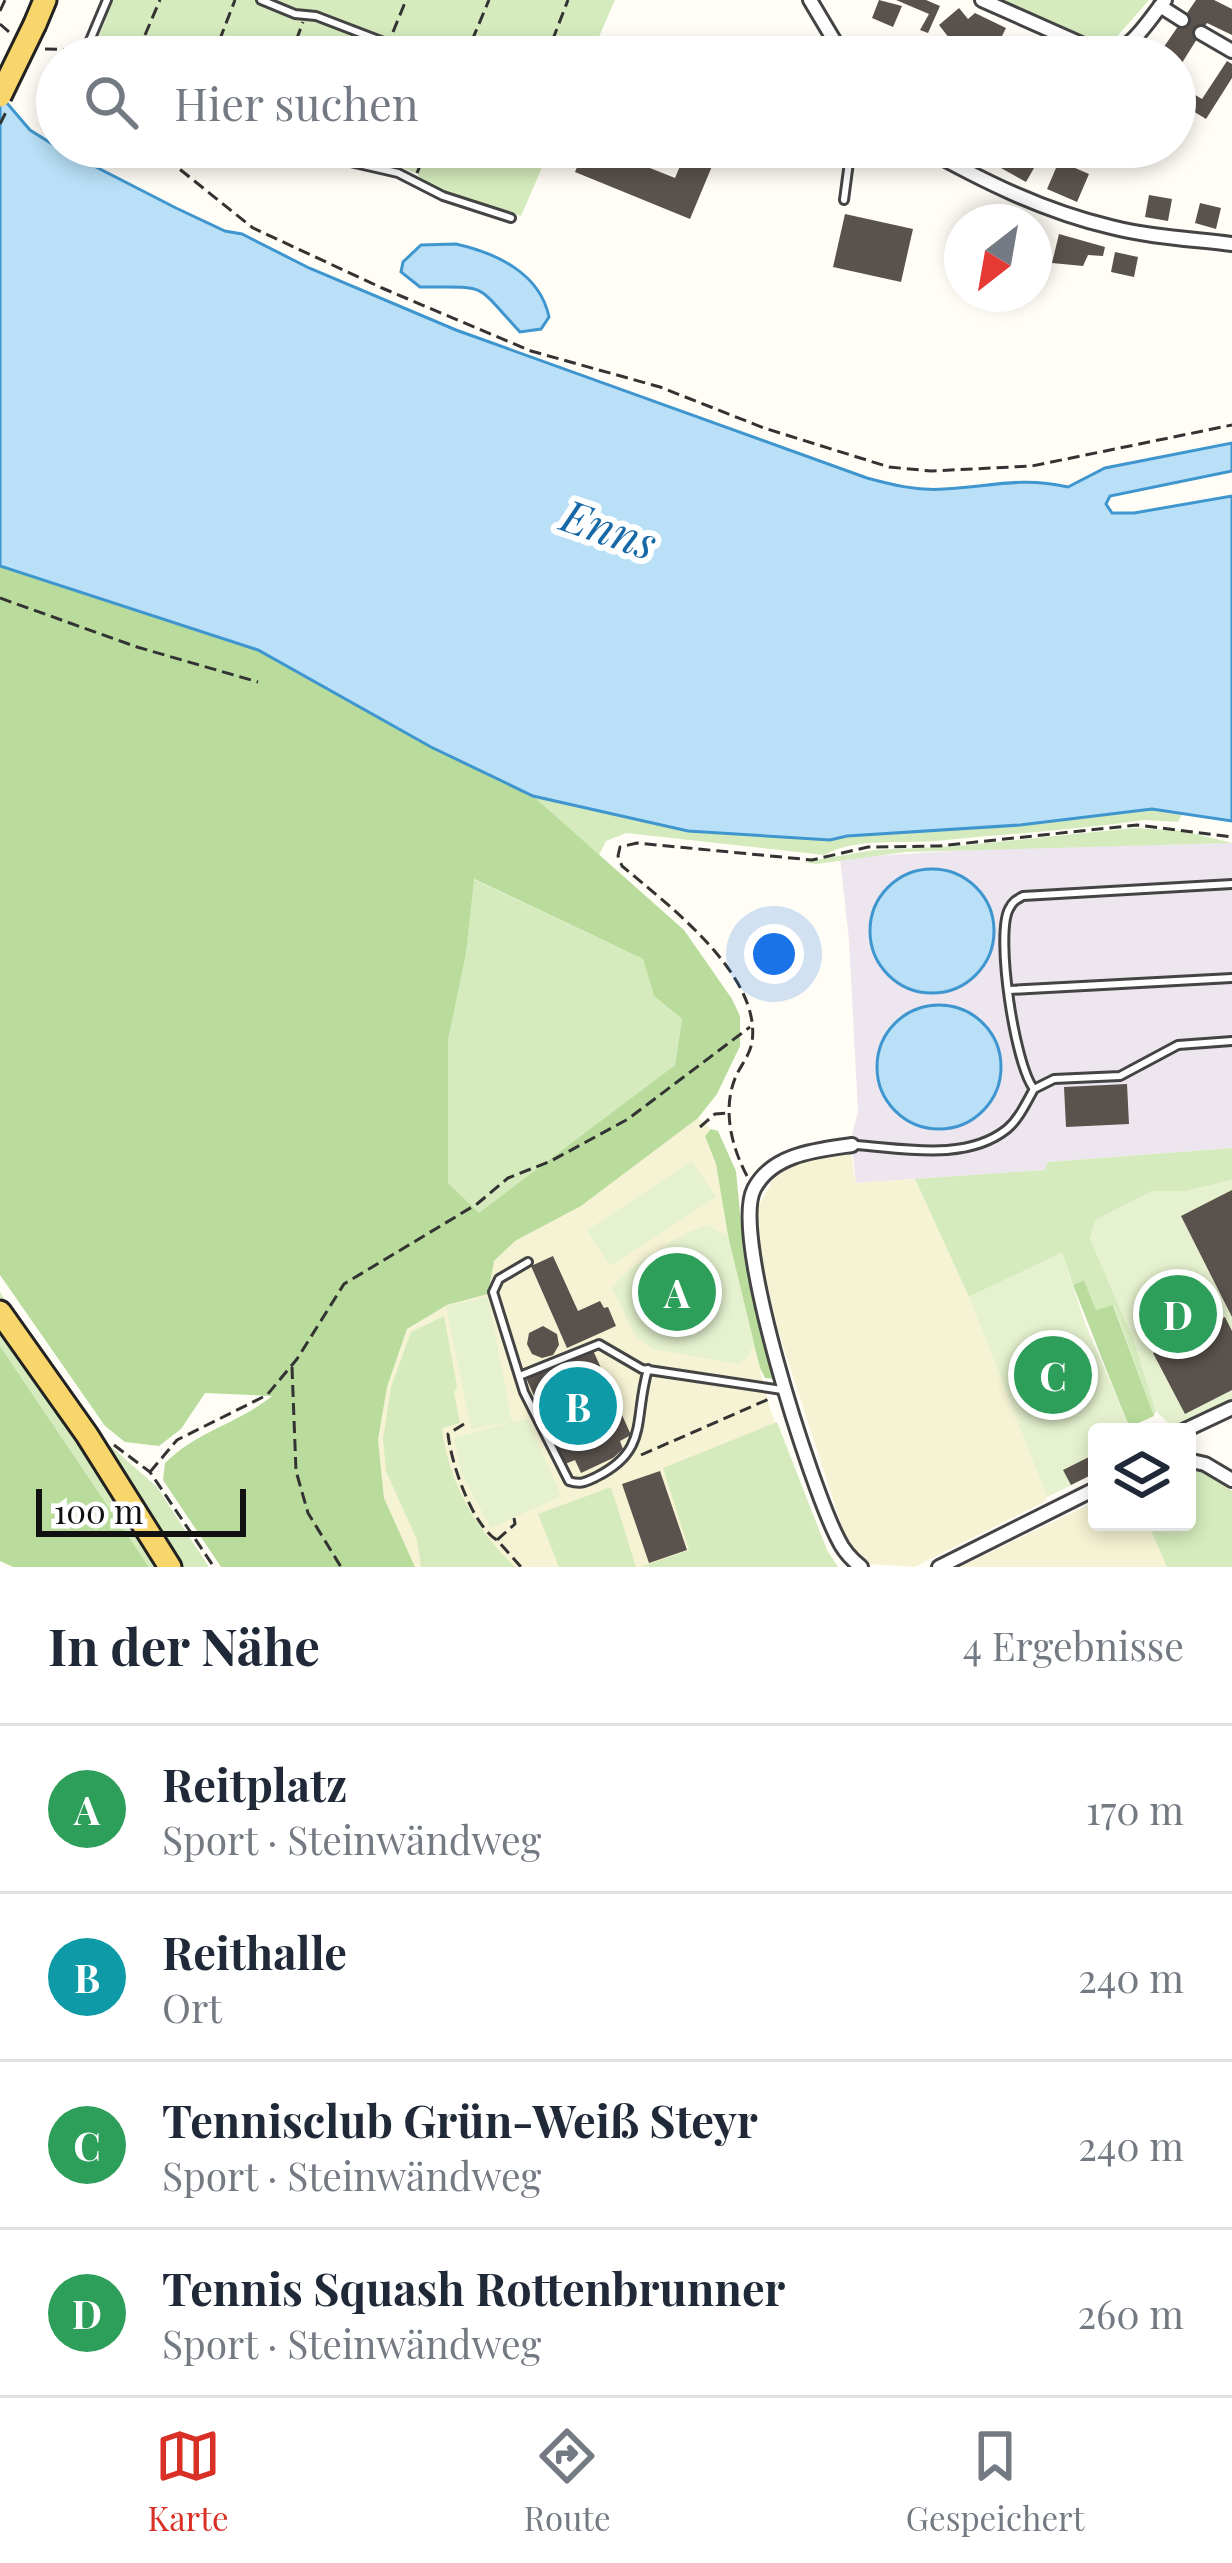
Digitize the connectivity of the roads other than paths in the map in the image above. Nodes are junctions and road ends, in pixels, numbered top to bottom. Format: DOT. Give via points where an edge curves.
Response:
graph roads {
  1 [pos="45,0"];
  2 [pos="107,0"];
  3 [pos="261,0"];
  4 [pos="810,0"];
  5 [pos="982,0"];
  6 [pos="1162,3"];
  7 [pos="1182,20"];
  8 [pos="1201,33"];
  9 [pos="92,36"];
  10 [pos="367,36"];
  11 [pos="831,36"];
  12 [pos="1063,36"];
  13 [pos="1135,36"];
  14 [pos="1232,51"];
  15 [pos="0,96"];
  16 [pos="376,168"];
  17 [pos="848,168"];
  18 [pos="960,168"];
  19 [pos="844,200"];
  20 [pos="511,218"];
  21 [pos="1232,244"];
  22 [pos="1232,884"];
  23 [pos="1232,978"];
  24 [pos="1009,990"];
  25 [pos="1232,1042"];
  26 [pos="1034,1089"];
  27 [pos="852,1145"];
  28 [pos="528,1262"];
  29 [pos="0,1312"];
  30 [pos="648,1370"];
  31 [pos="521,1375"];
  32 [pos="782,1389"];
  33 [pos="1232,1408"];
  34 [pos="1196,1425"];
  35 [pos="1196,1462"];
  36 [pos="1232,1480"];
  37 [pos="1088,1492"];
  38 [pos="170,1567"];
  39 [pos="861,1567"];
  40 [pos="939,1567"];
  1 -- 15 [label="main road, bridge"];
  2 -- 9 [label="lane"];
  3 -- 10 [label="lane"];
  4 -- 11 [label="street"];
  5 -- 12 [label="street"];
  6 -- 7 [label="street"];
  6 -- 13 [label="street"];
  8 -- 14 [label="street"];
  16 -- 20 [label="lane"];
  17 -- 19 [label="lane"];
  18 -- 21 [label="street" via="1060,213"];
  22 -- 24 [label="lane" via="1023,896 1007,911"];
  23 -- 24 [label="lane"];
  24 -- 26 [label="lane" via="1012,1030"];
  25 -- 26 [label="lane" via="1178,1045 1120,1076 1054,1079"];
  26 -- 27 [label="lane" via="1008,1128 961,1148"];
  27 -- 32 [label="street" via="778,1163 757,1184 749,1209"];
  28 -- 31 [label="lane" via="493,1292"];
  29 -- 38 [label="main road"];
  30 -- 31 [label="lane" via="599,1344"];
  30 -- 31 [label="lane" via="630,1451 583,1483 569,1481"];
  30 -- 32 [label="lane"];
  32 -- 39 [label="street" via="833,1528"];
  33 -- 34 [label="street"];
  35 -- 36 [label="street"];
  37 -- 40 [label="street"];
}
